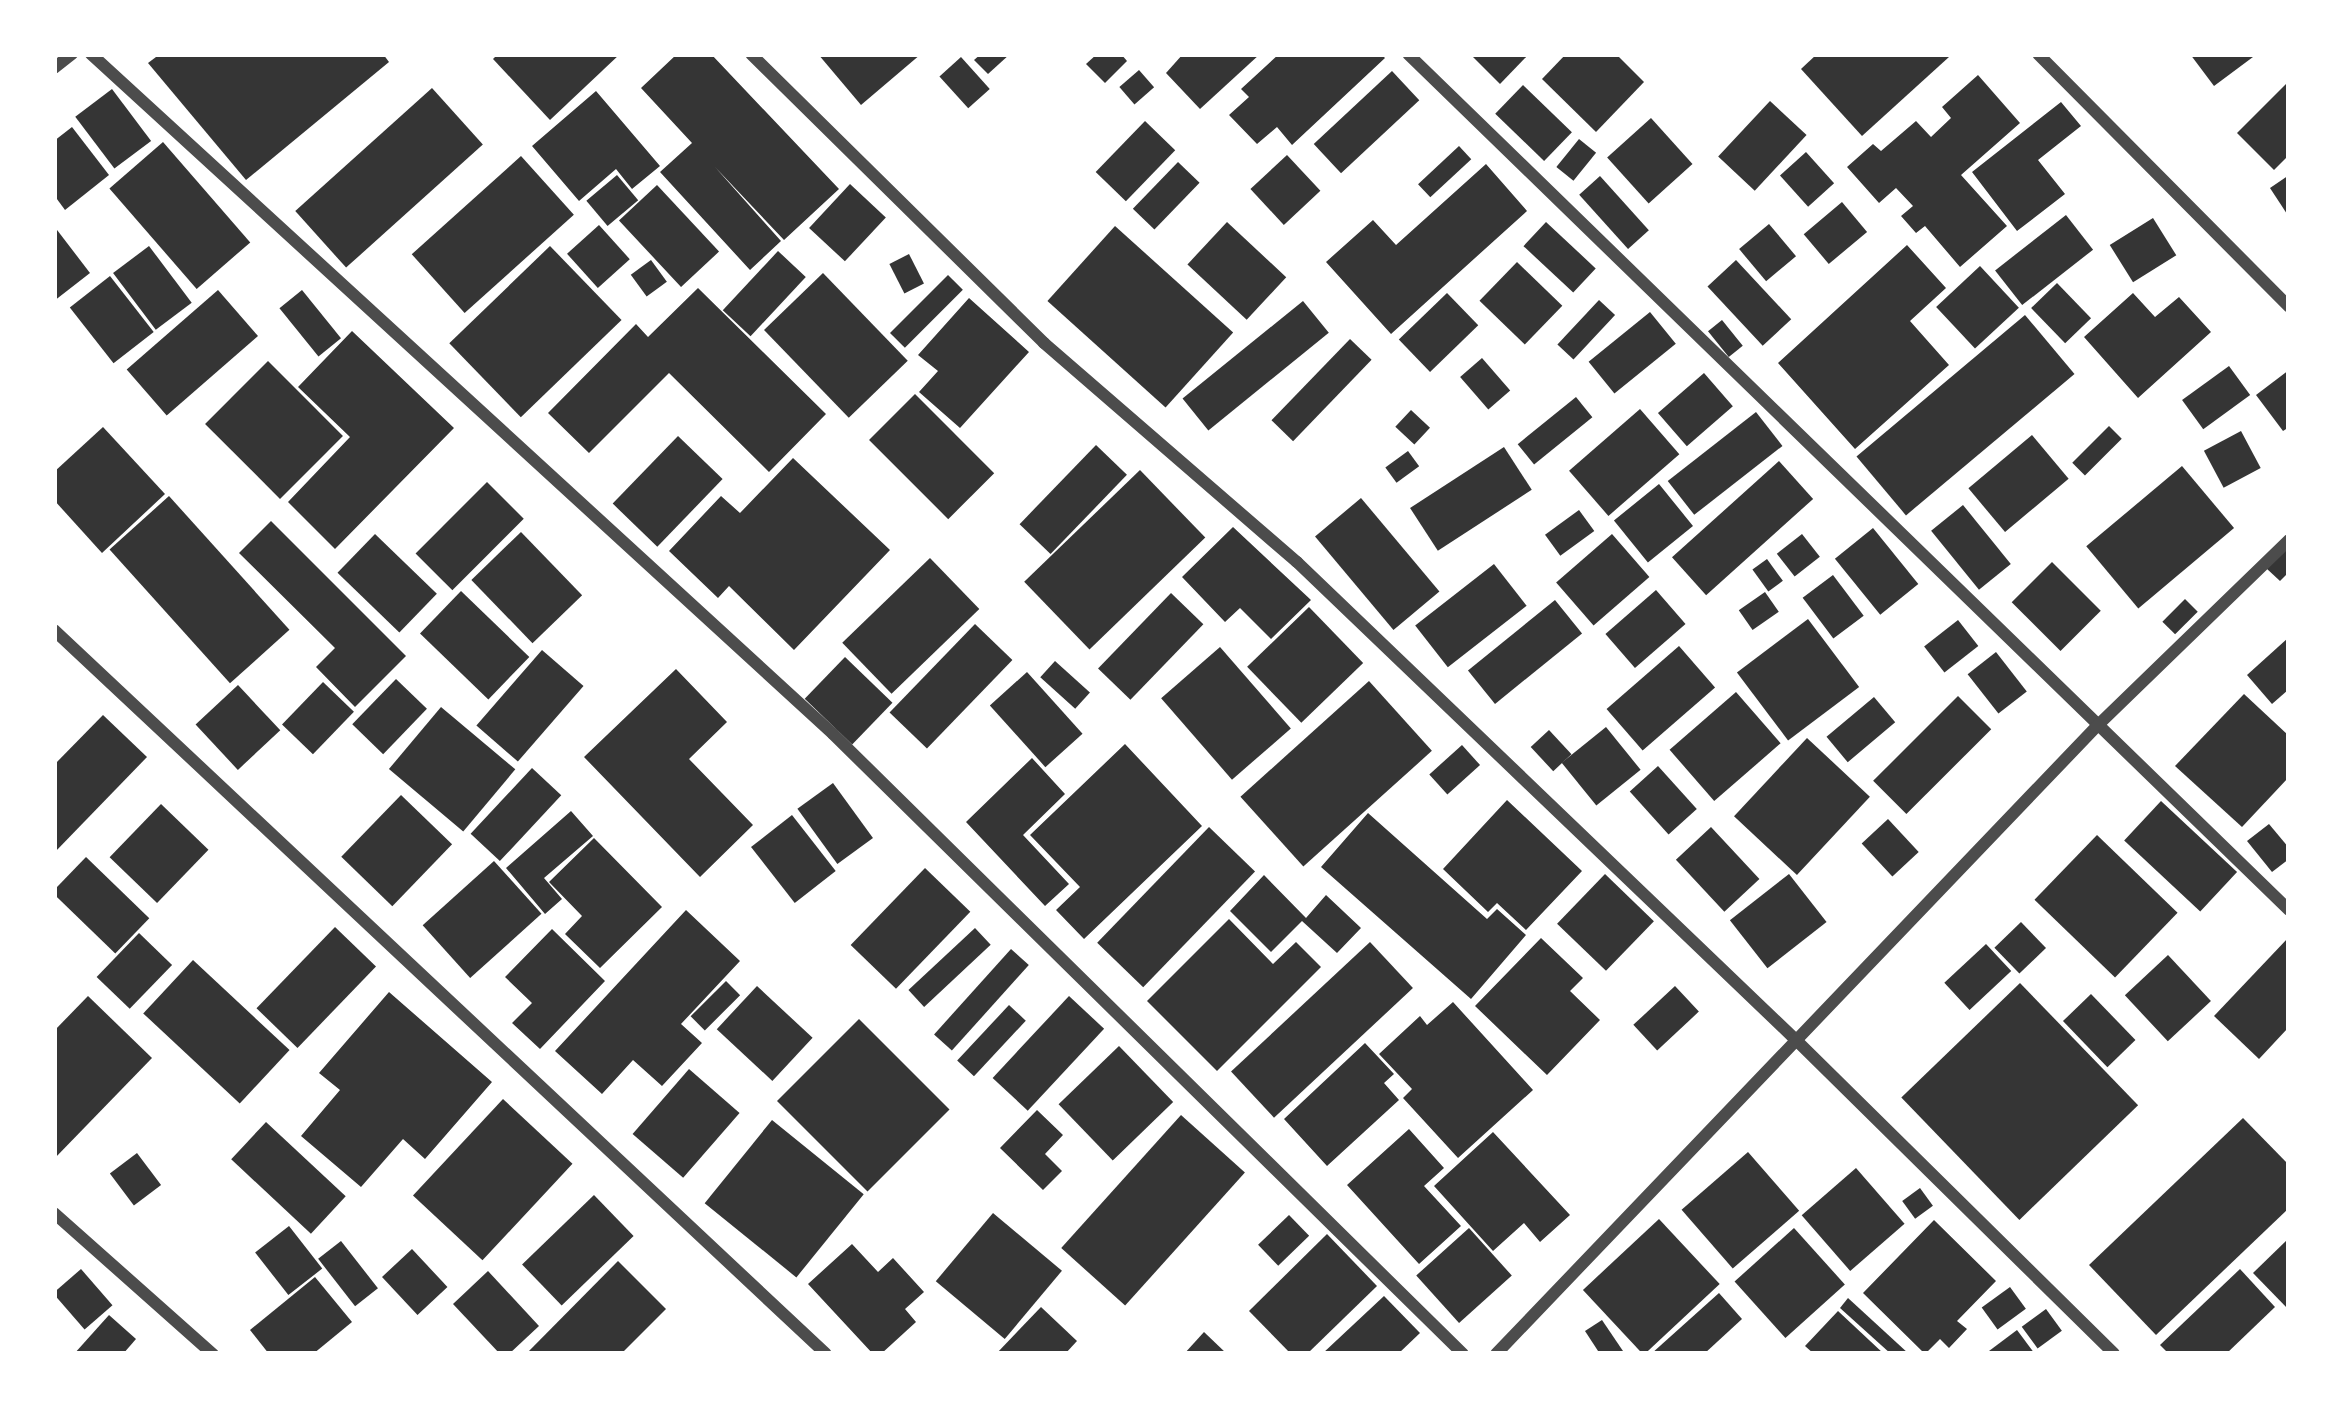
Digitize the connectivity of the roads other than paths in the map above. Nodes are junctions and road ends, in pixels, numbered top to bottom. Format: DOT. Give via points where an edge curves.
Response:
graph roads {
  1 [pos="72,54"];
  2 [pos="91,54"];
  3 [pos="751,54"];
  4 [pos="1408,54"];
  5 [pos="2038,54"];
  6 [pos="54,68"];
  7 [pos="2289,307"];
  8 [pos="2289,540"];
  9 [pos="54,631"];
  10 [pos="2096,728"];
  11 [pos="2289,910"];
  12 [pos="1795,1039"];
  13 [pos="54,1213"];
  14 [pos="213,1354"];
  15 [pos="826,1354"];
  16 [pos="1462,1354"];
  17 [pos="1496,1354"];
  18 [pos="2114,1354"];
  1 -- 6 [label="street"];
  2 -- 16 [label="street" via="833,734"];
  3 -- 12 [label="street" via="1045,343 1297,562"];
  4 -- 10 [label="street"];
  5 -- 7 [label="street"];
  8 -- 10 [label="street"];
  9 -- 15 [label="street"];
  10 -- 11 [label="street"];
  10 -- 12 [label="street"];
  12 -- 17 [label="street"];
  12 -- 18 [label="street"];
  13 -- 14 [label="street"];
}
